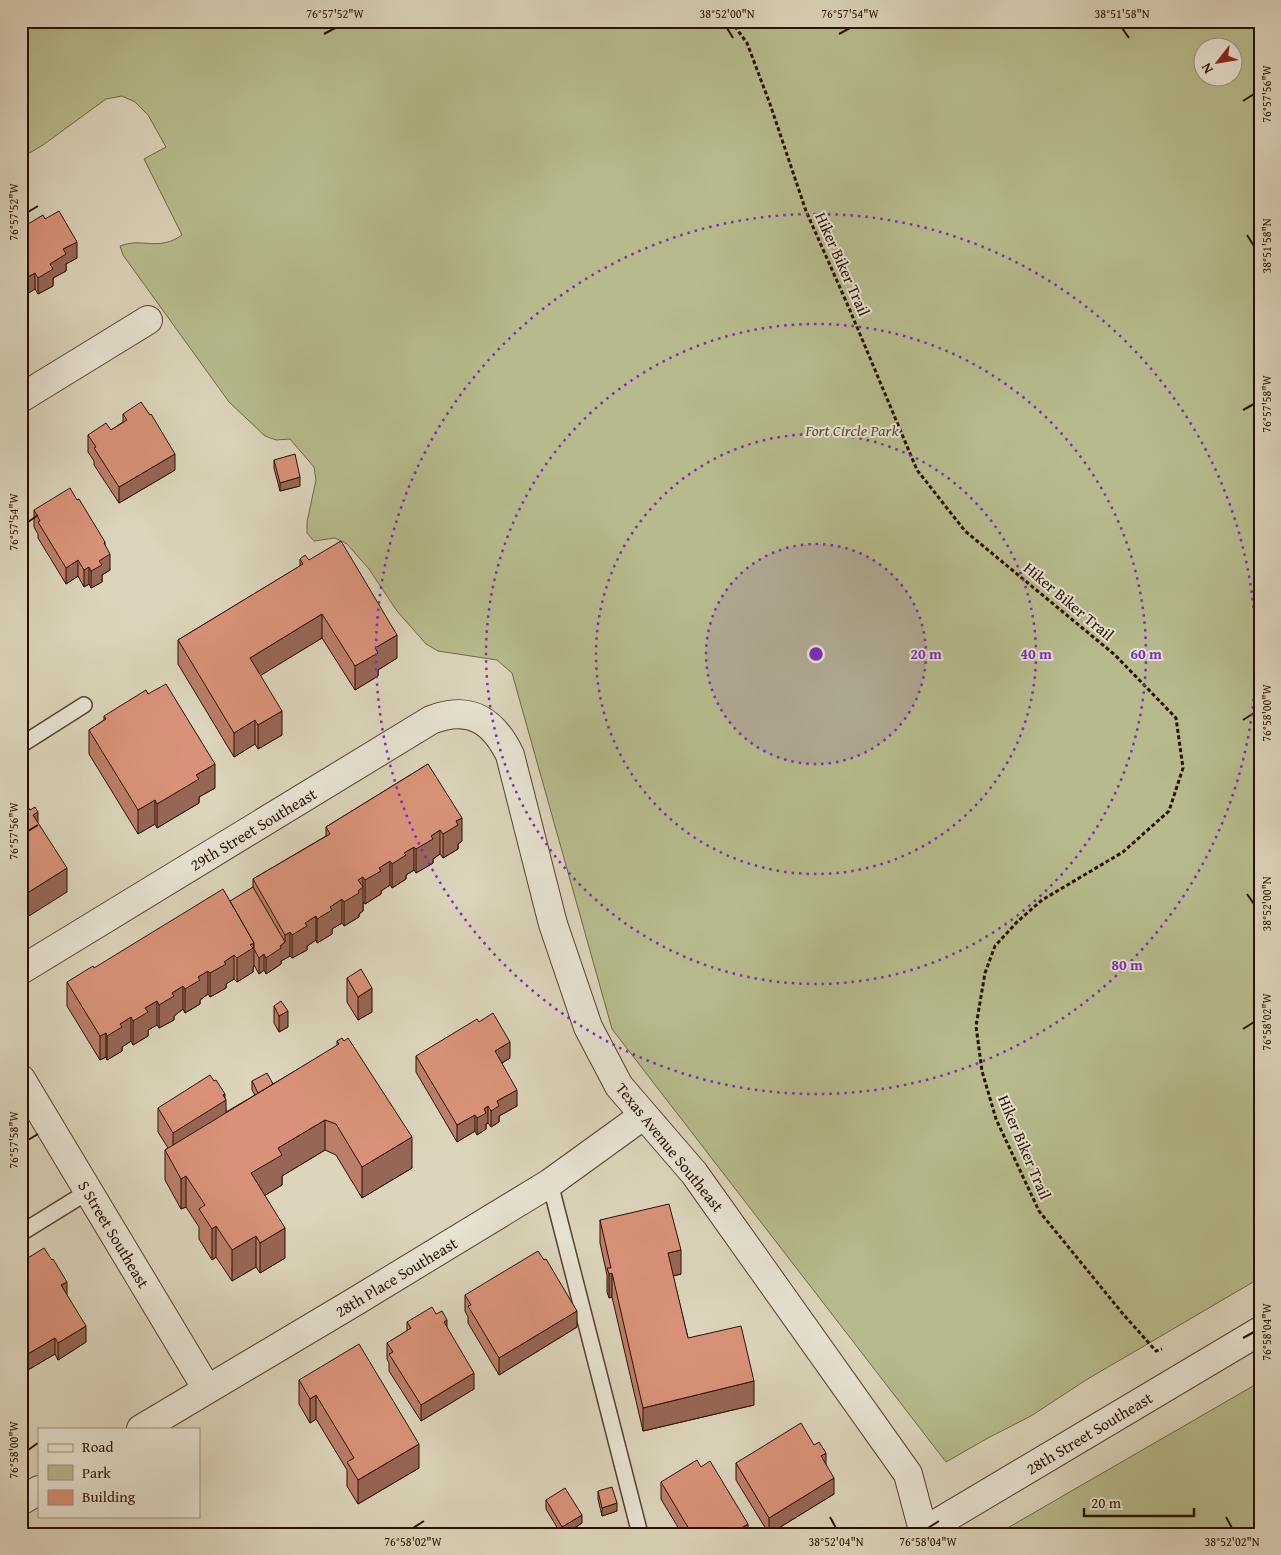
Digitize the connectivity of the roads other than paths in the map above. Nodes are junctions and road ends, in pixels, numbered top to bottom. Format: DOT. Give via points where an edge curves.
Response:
graph roads {
  1 [pos="148,320"];
  2 [pos="21,398"];
  3 [pos="84,705"];
  4 [pos="489,726"];
  5 [pos="21,745"];
  6 [pos="21,970"];
  7 [pos="21,1079"];
  8 [pos="644,1115"];
  9 [pos="550,1183"];
  10 [pos="89,1192"];
  11 [pos="21,1233"];
  12 [pos="1260,1331"];
  13 [pos="207,1389"];
  14 [pos="143,1428"];
  15 [pos="38,1491"];
  16 [pos="21,1501"];
  17 [pos="922,1533"];
  18 [pos="640,1534"];
  1 -- 2 [label="street"];
  3 -- 5 [label="lane"];
  4 -- 6 [label="street, 29th Street Southeast" via="473,716 460,713 431,720"];
  4 -- 8 [label="street, Texas Avenue Southeast" via="504,742 510,755 553,924 588,1028 619,1086"];
  7 -- 10 [label="street, S Street Southeast"];
  8 -- 9 [label="street, 28th Place Southeast"];
  8 -- 17 [label="street, Texas Avenue Southeast" via="700,1181 908,1474"];
  9 -- 13 [label="street, 28th Place Southeast"];
  9 -- 18 [label="lane"];
  10 -- 11 [label="lane"];
  10 -- 13 [label="street, S Street Southeast"];
  12 -- 17 [label="street, 28th Street Southeast"];
  13 -- 14 [label="street, 28th Place Southeast"];
  15 -- 16 [label="street"];
}
